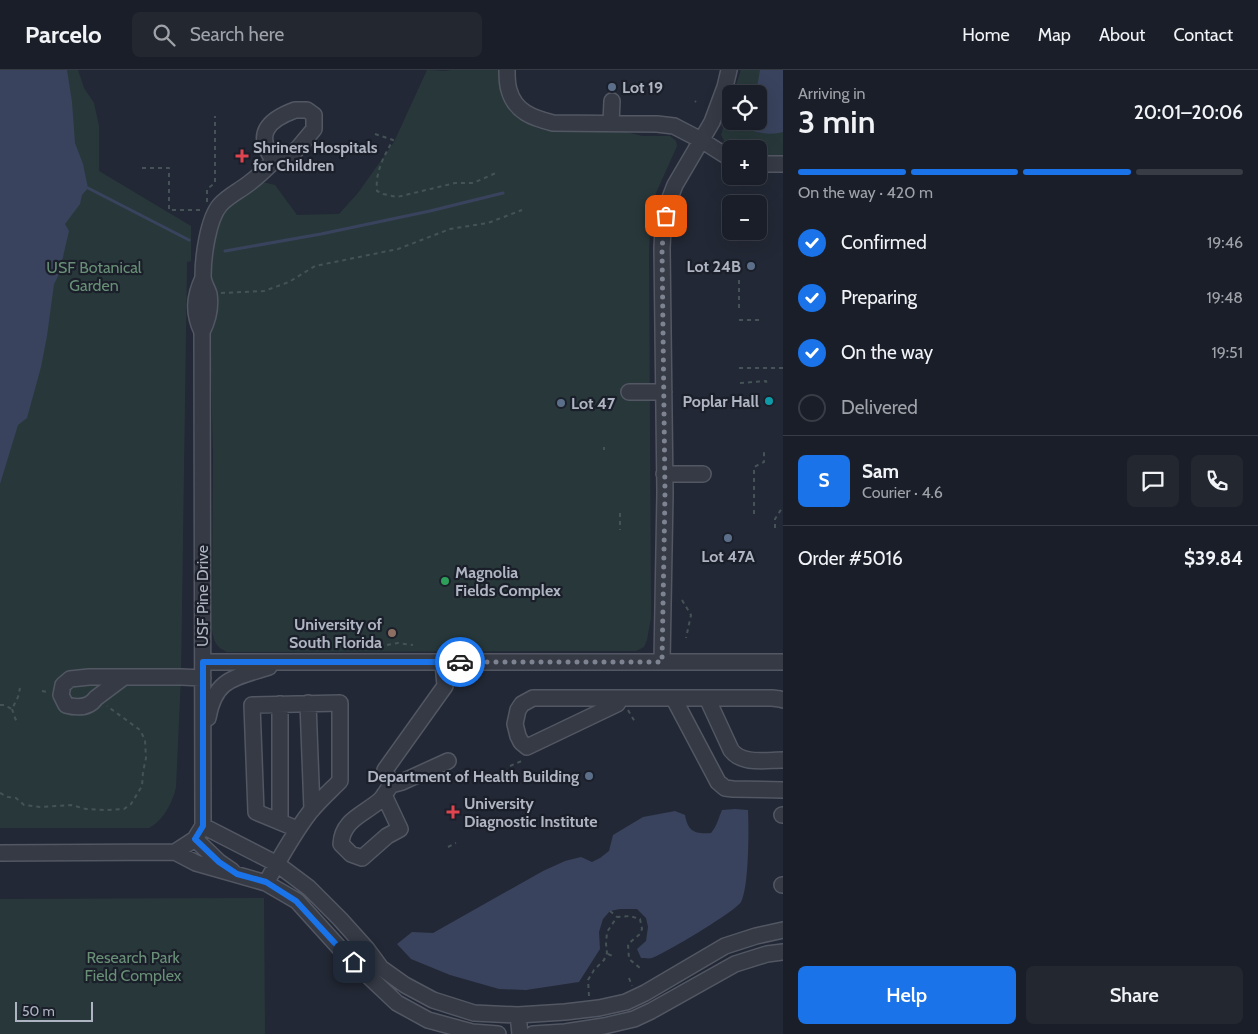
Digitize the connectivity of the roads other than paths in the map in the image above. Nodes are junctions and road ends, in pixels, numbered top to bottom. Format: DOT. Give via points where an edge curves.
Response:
graph roads {
  1 [pos="507,70"];
  2 [pos="729,70"];
  3 [pos="612,100"];
  4 [pos="611,124"];
  5 [pos="701,140"];
  6 [pos="722,153"];
  7 [pos="274,161"];
  8 [pos="767,164"];
  9 [pos="783,164"];
  10 [pos="203,278"];
  11 [pos="202,332"];
  12 [pos="629,392"];
  13 [pos="664,392"];
  14 [pos="664,474"];
  15 [pos="703,474"];
  16 [pos="203,662"];
  17 [pos="282,662"];
  18 [pos="443,662"];
  19 [pos="662,662"];
  20 [pos="783,662"];
  21 [pos="124,676"];
  22 [pos="203,678"];
  23 [pos="707,698"];
  24 [pos="674,699"];
  25 [pos="783,700"];
  26 [pos="623,702"];
  27 [pos="308,703"];
  28 [pos="280,704"];
  29 [pos="203,751"];
  30 [pos="783,760"];
  31 [pos="448,761"];
  32 [pos="783,790"];
  33 [pos="312,810"];
  34 [pos="280,821"];
  35 [pos="297,829"];
  36 [pos="199,832"];
  37 [pos="175,852"];
  38 [pos="0,853"];
  39 [pos="277,864"];
  40 [pos="237,874"];
  41 [pos="266,882"];
  42 [pos="783,930"];
  43 [pos="783,952"];
  44 [pos="518,1015"];
  45 [pos="498,1034"];
  46 [pos="520,1034"];
  47 [pos="533,1034"];
  1 -- 4 [label="street" via="508,90 515,103 537,120 553,124"];
  2 -- 5 [label="street" via="712,122"];
  3 -- 4 [label="street"];
  4 -- 5 [label="street" via="674,126"];
  5 -- 6 [label="street"];
  5 -- 13 [label="street" via="675,185 664,229"];
  7 -- 10 [label="street" via="219,206 209,228"];
  8 -- 9 [label="street"];
  10 -- 11 [label="street" via="209,294 209,308"];
  10 -- 11 [label="street" via="196,301 197,321"];
  11 -- 16 [label="street, USF Pine Drive"];
  12 -- 13 [label="street"];
  13 -- 14 [label="street"];
  14 -- 15 [label="street"];
  14 -- 19 [label="street"];
  16 -- 17 [label="street"];
  16 -- 22 [label="street, USF Pine Drive"];
  17 -- 18 [label="street"];
  17 -- 29 [label="street" via="226,682 210,706"];
  18 -- 19 [label="street"];
  18 -- 31 [label="street" via="445,686 418,735 385,770 387,790"];
  19 -- 20 [label="street"];
  21 -- 21 [label="street" via="70,679 63,685 61,695 66,705 72,708 85,706"];
  21 -- 22 [label="street"];
  22 -- 29 [label="street, USF Pine Drive"];
  23 -- 24 [label="street"];
  23 -- 25 [label="street"];
  23 -- 30 [label="street" via="735,756 750,760"];
  24 -- 26 [label="street"];
  24 -- 32 [label="street" via="721,786"];
  26 -- 26 [label="street" via="539,697 527,700 516,716 518,736 527,747"];
  27 -- 28 [label="street"];
  27 -- 33 [label="street"];
  27 -- 33 [label="street" via="340,703 340,781"];
  28 -- 34 [label="street"];
  28 -- 34 [label="street" via="252,705 256,812"];
  29 -- 36 [label="street, USF Pine Drive"];
  33 -- 35 [label="street"];
  34 -- 35 [label="street"];
  35 -- 39 [label="street"];
  36 -- 37 [label="street"];
  36 -- 39 [label="street" via="215,834"];
  36 -- 40 [label="street" via="219,862"];
  37 -- 38 [label="street"];
  37 -- 40 [label="street" via="196,863"];
  39 -- 41 [label="street"];
  39 -- 44 [label="street" via="309,888 381,968 405,985 433,1000 474,1013"];
  40 -- 41 [label="street"];
  41 -- 45 [label="street" via="296,901 397,1003 428,1020 472,1032"];
  42 -- 44 [label="street" via="725,946 626,1002 591,1009"];
  43 -- 47 [label="street" via="735,964 634,1018 604,1026"];
  44 -- 46 [label="street"];
}
